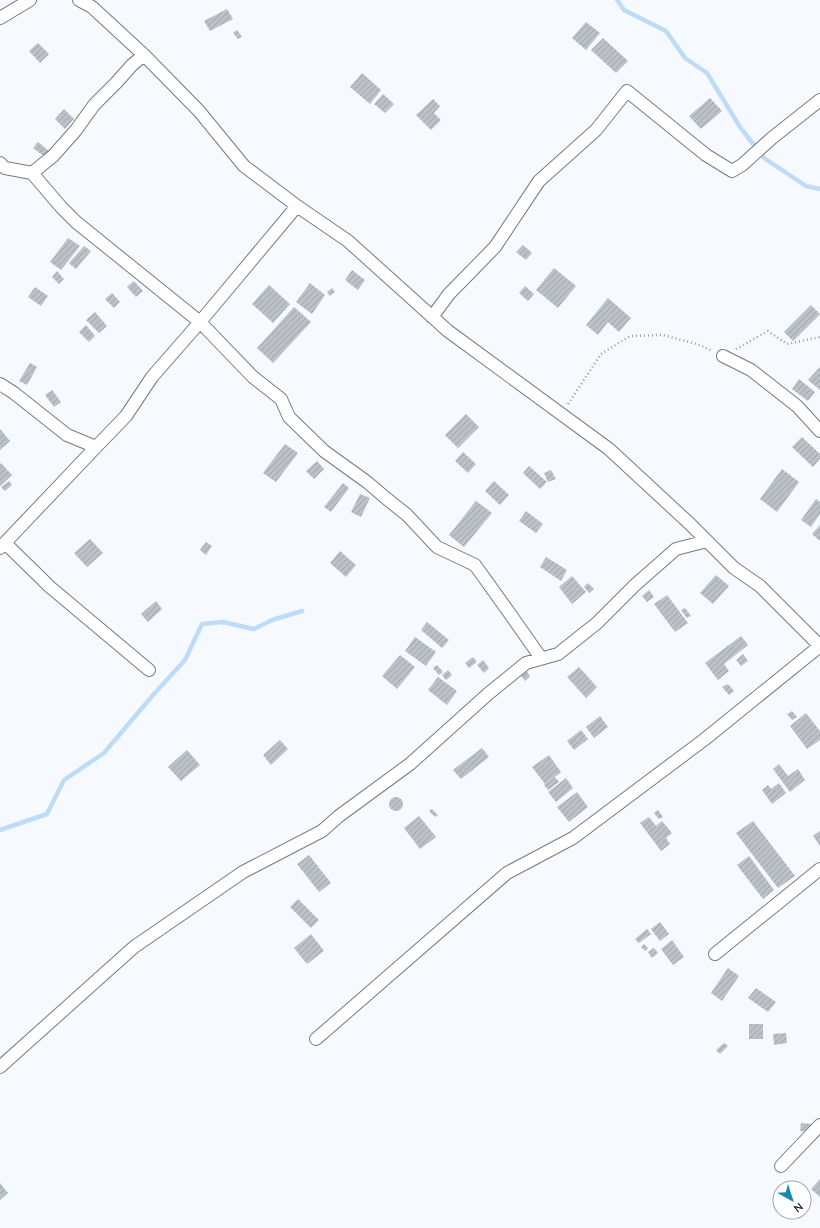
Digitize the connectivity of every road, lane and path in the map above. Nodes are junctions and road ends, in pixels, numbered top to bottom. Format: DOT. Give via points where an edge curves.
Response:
graph roads {
  1 [pos="30,0"];
  2 [pos="79,0"];
  3 [pos="0,18"];
  4 [pos="144,55"];
  5 [pos="818,104"];
  6 [pos="0,163"];
  7 [pos="32,174"];
  8 [pos="297,206"];
  9 [pos="432,317"];
  10 [pos="200,322"];
  11 [pos="820,338"];
  12 [pos="723,356"];
  13 [pos="0,384"];
  14 [pos="562,415"];
  15 [pos="820,431"];
  16 [pos="96,447"];
  17 [pos="707,541"];
  18 [pos="3,545"];
  19 [pos="820,646"];
  20 [pos="541,658"];
  21 [pos="149,670"];
  22 [pos="820,869"];
  23 [pos="715,954"];
  24 [pos="316,1040"];
  25 [pos="0,1067"];
  26 [pos="820,1125"];
  27 [pos="781,1166"];
  1 -- 3 [label="street"];
  2 -- 4 [label="street" via="92,7"];
  4 -- 7 [label="street" via="94,105 53,156"];
  4 -- 8 [label="street" via="199,111 244,166"];
  5 -- 9 [label="street" via="732,171 706,154 627,90 596,130 539,181 496,247 449,294"];
  6 -- 7 [label="street" via="5,168"];
  7 -- 10 [label="street" via="76,222"];
  8 -- 9 [label="street" via="348,241"];
  8 -- 10 [label="street"];
  9 -- 14 [label="street"];
  10 -- 16 [label="street" via="152,377 126,416"];
  10 -- 20 [label="street" via="253,377 281,399 289,417 324,451 392,503 436,547 475,565"];
  11 -- 12 [label="path" via="787,344 768,331"];
  12 -- 14 [label="path" via="700,345 663,335 630,336 601,354"];
  12 -- 15 [label="street" via="751,370 797,406"];
  13 -- 16 [label="street" via="67,435"];
  14 -- 17 [label="street" via="609,449"];
  16 -- 18 [label="street"];
  17 -- 19 [label="street" via="734,568 760,586"];
  17 -- 20 [label="street" via="676,549 597,623 558,654"];
  18 -- 21 [label="street"];
  19 -- 24 [label="street" via="705,739 573,838 507,873"];
  20 -- 25 [label="street" via="526,663 410,764 322,831 243,872 134,947"];
  22 -- 23 [label="street"];
  26 -- 27 [label="street"];
}
